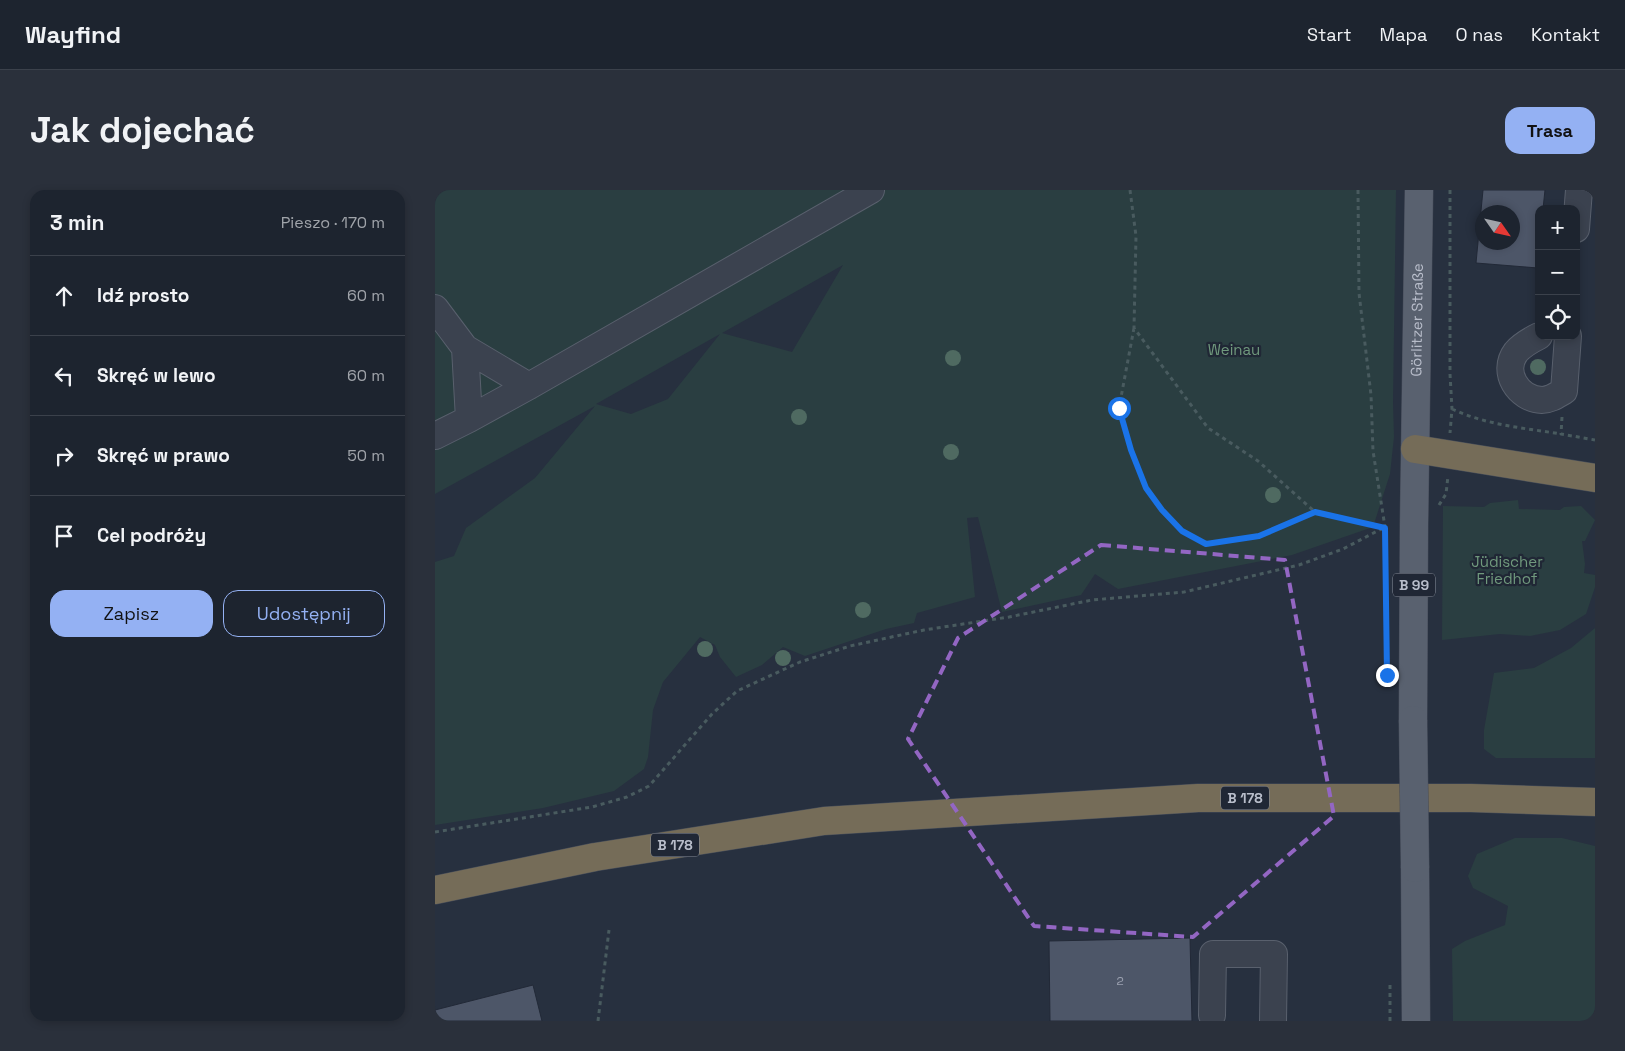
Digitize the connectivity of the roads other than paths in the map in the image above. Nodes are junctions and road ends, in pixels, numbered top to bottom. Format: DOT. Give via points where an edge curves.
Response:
graph roads {
  1 [pos="871,190"];
  2 [pos="1419,190"];
  3 [pos="1579,190"];
  4 [pos="1578,205"];
  5 [pos="435,308"];
  6 [pos="1535,339"];
  7 [pos="1568,340"];
  8 [pos="465,348"];
  9 [pos="529,386"];
  10 [pos="469,419"];
  11 [pos="435,436"];
  12 [pos="1415,449"];
  13 [pos="1595,478"];
  14 [pos="1589,802"];
  15 [pos="435,890"];
  16 [pos="1213,1015"];
  17 [pos="1273,1021"];
  18 [pos="1416,1021"];
  1 -- 9 [label="street"];
  2 -- 12 [label="main road, Görlitzer Straße / B 99"];
  3 -- 4 [label="street"];
  5 -- 8 [label="street"];
  6 -- 7 [label="street" via="1517,351 1510,372 1513,383 1528,396 1541,400 1553,398 1564,391"];
  8 -- 9 [label="street"];
  8 -- 10 [label="street"];
  9 -- 10 [label="street"];
  10 -- 11 [label="street"];
  12 -- 13 [label="highway"];
  12 -- 18 [label="main road, B 99, bridge"];
  14 -- 15 [label="highway, B 178" via="1471,798 1198,798 824,821 595,857"];
  16 -- 17 [label="street" via="1213,954 1274,954"];
}
